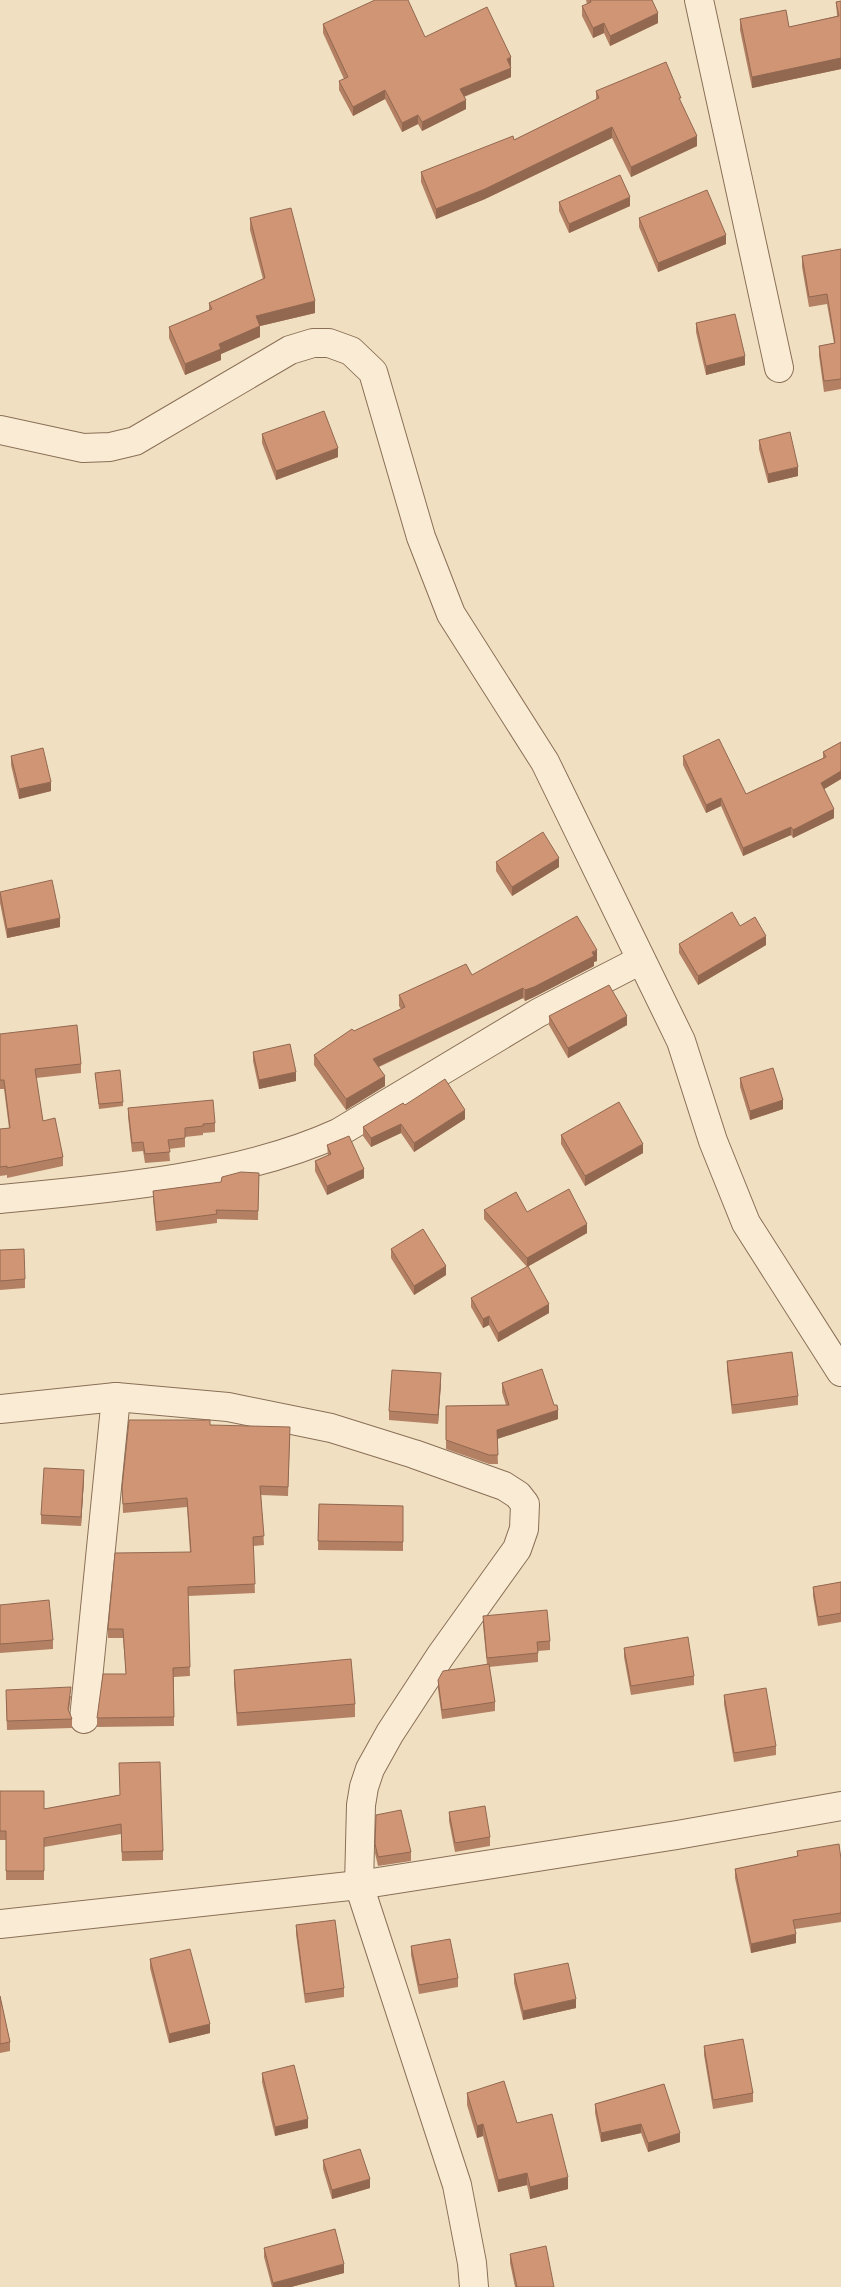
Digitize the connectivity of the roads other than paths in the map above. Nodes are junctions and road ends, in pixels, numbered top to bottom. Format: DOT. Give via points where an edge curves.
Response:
graph roads {
  1 [pos="700,0"];
  2 [pos="779,368"];
  3 [pos="0,430"];
  4 [pos="641,960"];
  5 [pos="0,1199"];
  6 [pos="841,1372"];
  7 [pos="116,1397"];
  8 [pos="0,1409"];
  9 [pos="84,1718"];
  10 [pos="841,1806"];
  11 [pos="359,1885"];
  12 [pos="0,1924"];
  13 [pos="474,2287"];
  1 -- 2 [label="street"];
  3 -- 4 [label="street" via="83,448 110,447 135,441 290,350 313,343 329,343 351,351 373,372 421,537 451,614 545,762"];
  4 -- 5 [label="street" via="538,1013 338,1133 306,1147 212,1171 99,1190"];
  4 -- 6 [label="street" via="681,1041 713,1141 746,1223"];
  7 -- 8 [label="street"];
  7 -- 9 [label="street"];
  7 -- 11 [label="street" via="228,1407 331,1428 504,1486 525,1504 524,1529 517,1549 441,1654 370,1769 362,1805"];
  10 -- 11 [label="street"];
  11 -- 12 [label="street"];
  11 -- 13 [label="street" via="457,2185"];
}
